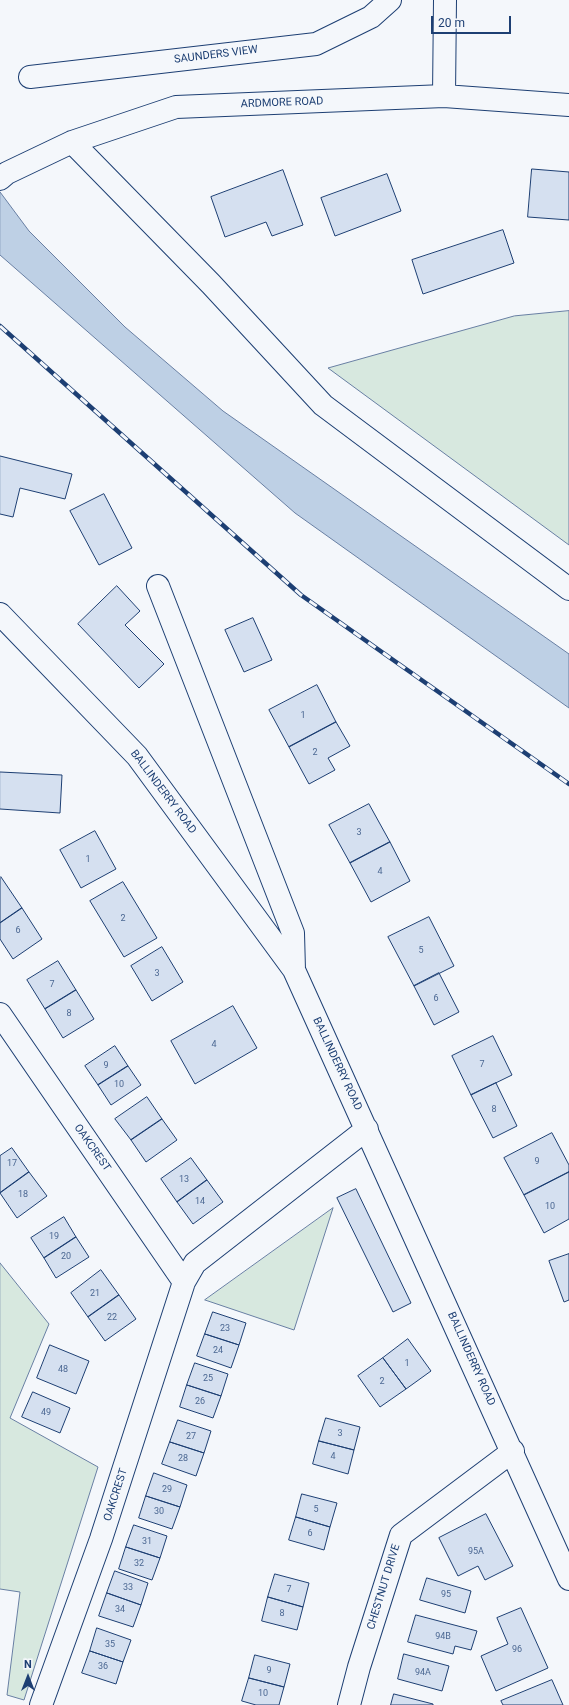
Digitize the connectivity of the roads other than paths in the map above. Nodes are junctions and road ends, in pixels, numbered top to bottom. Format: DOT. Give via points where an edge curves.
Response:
graph roads {
  1 [pos="390,0"];
  2 [pos="445,0"];
  3 [pos="30,77"];
  4 [pos="444,96"];
  5 [pos="569,106"];
  6 [pos="72,142"];
  7 [pos="4,176"];
  8 [pos="158,586"];
  9 [pos="569,589"];
  10 [pos="0,614"];
  11 [pos="294,970"];
  12 [pos="0,1014"];
  13 [pos="367,1129"];
  14 [pos="184,1282"];
  15 [pos="513,1451"];
  16 [pos="569,1579"];
  17 [pos="41,1705"];
  18 [pos="349,1705"];
  1 -- 3 [label="street, SAUNDERS VIEW" via="371,17 316,44"];
  2 -- 4 [label="street"];
  4 -- 5 [label="street, ARDMORE ROAD"];
  4 -- 6 [label="street, ARDMORE ROAD" via="176,107"];
  6 -- 7 [label="street, ARDMORE ROAD"];
  6 -- 9 [label="street" via="212,284 323,404"];
  8 -- 11 [label="street" via="293,933"];
  10 -- 11 [label="street, BALLINDERRY ROAD" via="137,756"];
  11 -- 13 [label="street, BALLINDERRY ROAD"];
  12 -- 14 [label="street, OAKCREST"];
  13 -- 14 [label="street, OAKCREST" via="195,1263"];
  13 -- 15 [label="street, BALLINDERRY ROAD"];
  14 -- 17 [label="street, OAKCREST" via="102,1539"];
  15 -- 16 [label="street, BALLINDERRY ROAD"];
  15 -- 18 [label="street, CHESTNUT DRIVE" via="401,1535"];
}
